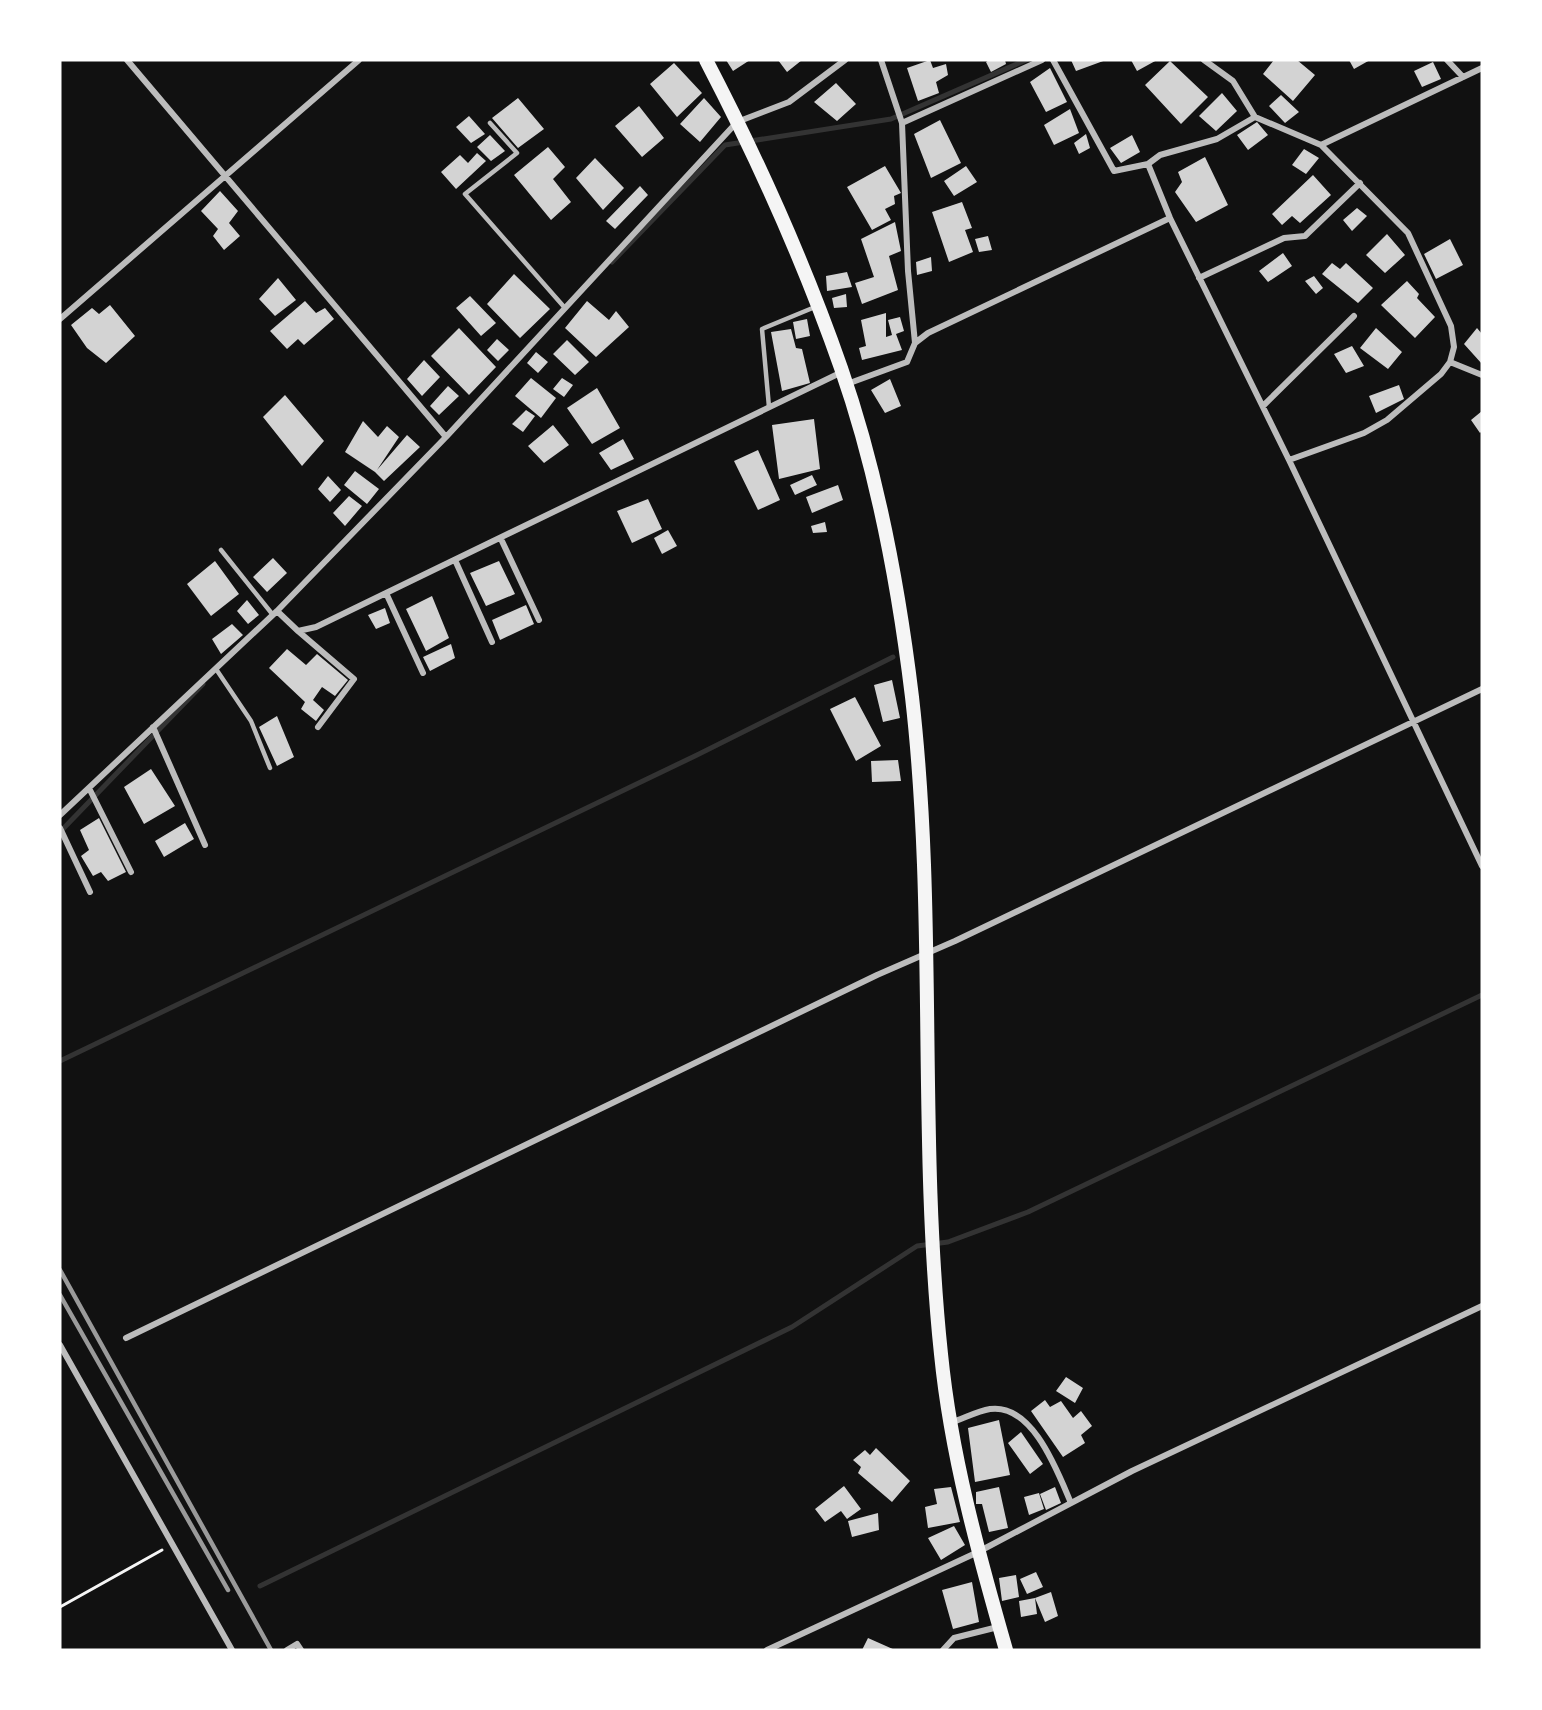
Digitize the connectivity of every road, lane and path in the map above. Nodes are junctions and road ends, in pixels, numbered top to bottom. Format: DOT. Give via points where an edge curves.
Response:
graph roads {
  1 [pos="127,60"];
  2 [pos="359,60"];
  3 [pos="706,60"];
  4 [pos="845,60"];
  5 [pos="881,60"];
  6 [pos="1042,60"];
  7 [pos="1053,60"];
  8 [pos="1204,60"];
  9 [pos="1447,60"];
  10 [pos="1482,68"];
  11 [pos="1463,77"];
  12 [pos="1255,117"];
  13 [pos="737,122"];
  14 [pos="489,123"];
  15 [pos="902,123"];
  16 [pos="1321,145"];
  17 [pos="1148,164"];
  18 [pos="224,176"];
  19 [pos="1360,183"];
  20 [pos="1170,218"];
  21 [pos="1199,278"];
  22 [pos="818,306"];
  23 [pos="566,308"];
  24 [pos="1354,316"];
  25 [pos="60,319"];
  26 [pos="915,343"];
  27 [pos="1450,362"];
  28 [pos="1482,375"];
  29 [pos="844,378"];
  30 [pos="1263,406"];
  31 [pos="769,407"];
  32 [pos="446,437"];
  33 [pos="1289,460"];
  34 [pos="501,539"];
  35 [pos="221,550"];
  36 [pos="455,560"];
  37 [pos="386,593"];
  38 [pos="275,613"];
  39 [pos="539,620"];
  40 [pos="298,631"];
  41 [pos="492,642"];
  42 [pos="216,669"];
  43 [pos="423,673"];
  44 [pos="1482,689"];
  45 [pos="1412,723"];
  46 [pos="318,727"];
  47 [pos="153,728"];
  48 [pos="270,768"];
  49 [pos="88,788"];
  50 [pos="60,814"];
  51 [pos="60,828"];
  52 [pos="205,845"];
  53 [pos="1482,867"];
  54 [pos="131,872"];
  55 [pos="90,892"];
  56 [pos="927,952"];
  57 [pos="1482,1306"];
  58 [pos="126,1338"];
  59 [pos="60,1345"];
  60 [pos="950,1423"];
  61 [pos="1071,1503"];
  62 [pos="172,1545"];
  63 [pos="978,1552"];
  64 [pos="60,1607"];
  65 [pos="999,1627"];
  66 [pos="232,1650"];
  67 [pos="287,1650"];
  68 [pos="301,1650"];
  69 [pos="767,1650"];
  70 [pos="943,1650"];
  71 [pos="1006,1650"];
  1 -- 18 [label="street"];
  2 -- 18 [label="street"];
  3 -- 13 [label="main road"];
  4 -- 13 [label="street" via="789,102"];
  5 -- 15 [label="street"];
  6 -- 15 [label="street"];
  7 -- 17 [label="street" via="1114,171"];
  8 -- 12 [label="street" via="1233,81"];
  9 -- 11 [label="street"];
  10 -- 11 [label="street"];
  11 -- 16 [label="street"];
  12 -- 16 [label="street"];
  12 -- 17 [label="street" via="1217,140 1160,155"];
  13 -- 22 [label="main road" via="779,207"];
  13 -- 23 [label="street"];
  14 -- 23 [label="lane" via="517,153 465,194"];
  15 -- 26 [label="street"];
  16 -- 19 [label="street"];
  17 -- 20 [label="street"];
  18 -- 25 [label="street"];
  18 -- 32 [label="street"];
  19 -- 21 [label="street" via="1305,236 1284,238"];
  19 -- 27 [label="street" via="1408,233 1451,326 1454,347"];
  20 -- 21 [label="street"];
  20 -- 26 [label="street" via="938,328"];
  21 -- 30 [label="street"];
  22 -- 29 [label="main road"];
  22 -- 31 [label="lane" via="762,329"];
  23 -- 32 [label="street"];
  24 -- 30 [label="street"];
  26 -- 29 [label="street" via="907,362"];
  27 -- 28 [label="street"];
  27 -- 33 [label="street" via="1387,420"];
  29 -- 31 [label="street"];
  29 -- 56 [label="main road" via="876,498 905,650 922,817"];
  30 -- 33 [label="street"];
  31 -- 34 [label="street"];
  32 -- 38 [label="street"];
  33 -- 45 [label="street"];
  34 -- 36 [label="street"];
  34 -- 39 [label="street"];
  35 -- 38 [label="lane"];
  36 -- 37 [label="street"];
  36 -- 41 [label="street"];
  37 -- 40 [label="street" via="316,627"];
  37 -- 43 [label="street"];
  38 -- 40 [label="street"];
  38 -- 42 [label="street"];
  40 -- 46 [label="street" via="354,679"];
  42 -- 47 [label="street"];
  42 -- 48 [label="lane" via="251,721"];
  44 -- 45 [label="street"];
  45 -- 53 [label="street"];
  45 -- 56 [label="street"];
  47 -- 49 [label="street"];
  47 -- 52 [label="street"];
  49 -- 50 [label="street"];
  49 -- 54 [label="street"];
  51 -- 55 [label="street"];
  56 -- 58 [label="street"];
  56 -- 60 [label="main road" via="933,1242"];
  57 -- 61 [label="street"];
  59 -- 62 [label="street"];
  60 -- 61 [label="street" via="991,1408 1013,1413 1030,1426 1052,1459"];
  60 -- 63 [label="main road"];
  61 -- 63 [label="street"];
  62 -- 64 [label="path"];
  62 -- 66 [label="street"];
  63 -- 65 [label="main road"];
  63 -- 69 [label="street"];
  65 -- 70 [label="street" via="954,1638"];
  65 -- 71 [label="main road"];
  67 -- 68 [label="street" via="297,1644"];
}
